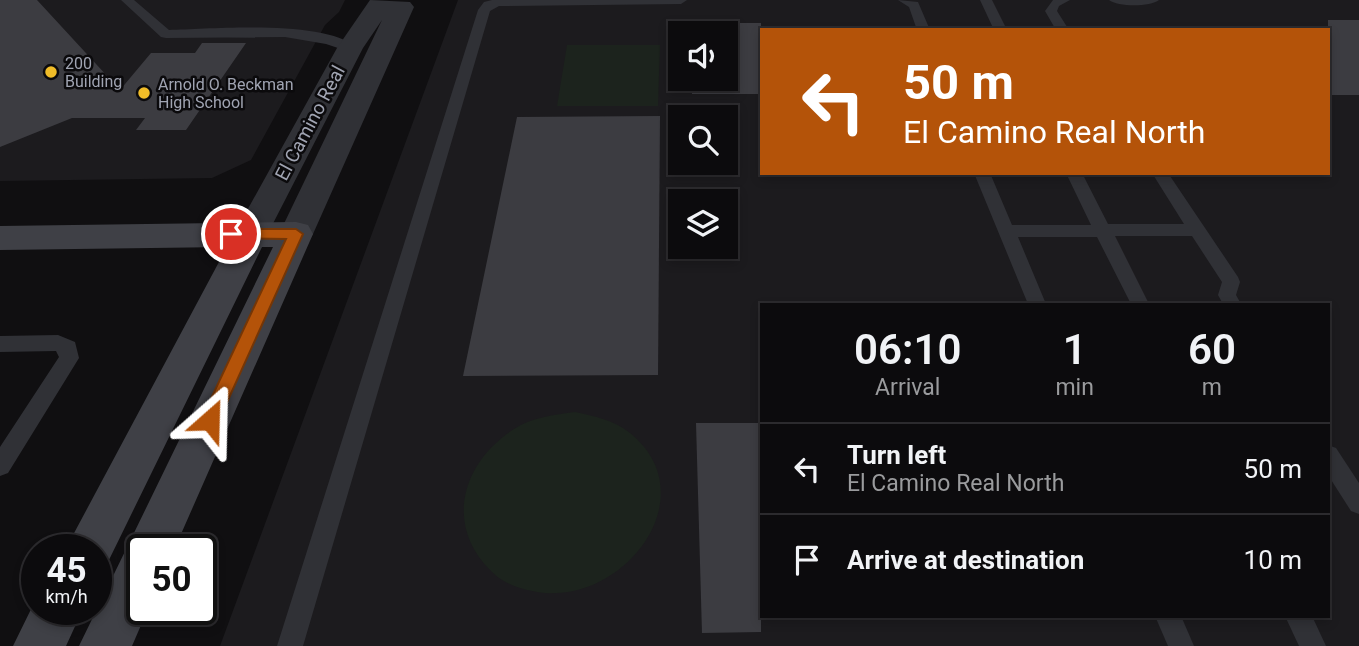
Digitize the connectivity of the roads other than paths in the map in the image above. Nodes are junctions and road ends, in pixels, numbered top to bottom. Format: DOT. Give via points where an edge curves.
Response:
graph roads {
  1 [pos="127,0"];
  2 [pos="383,0"];
  3 [pos="404,0"];
  4 [pos="681,0"];
  5 [pos="904,0"];
  6 [pos="986,0"];
  7 [pos="1064,0"];
  8 [pos="1115,0"];
  9 [pos="1153,0"];
  10 [pos="923,28"];
  11 [pos="1000,28"];
  12 [pos="1062,28"];
  13 [pos="350,48"];
  14 [pos="983,175"];
  15 [pos="1075,175"];
  16 [pos="1161,175"];
  17 [pos="1102,230"];
  18 [pos="1199,230"];
  19 [pos="1006,231"];
  20 [pos="251,234"];
  21 [pos="296,234"];
  22 [pos="0,238"];
  23 [pos="1037,303"];
  24 [pos="1139,303"];
  25 [pos="1231,303"];
  26 [pos="0,344"];
  27 [pos="1330,458"];
  28 [pos="0,466"];
  29 [pos="1359,503"];
  30 [pos="97,534"];
  31 [pos="157,534"];
  32 [pos="126,603"];
  33 [pos="1169,618"];
  34 [pos="1299,618"];
  35 [pos="50,625"];
  36 [pos="40,646"];
  37 [pos="106,646"];
  38 [pos="290,646"];
  39 [pos="1181,646"];
  40 [pos="1313,646"];
  1 -- 13 [label="lane" via="166,34 278,34 330,38"];
  2 -- 13 [label="street, El Camino Real"];
  3 -- 21 [label="street, El Camino Real"];
  4 -- 38 [label="lane" via="499,2 484,10"];
  5 -- 10 [label="lane" via="914,5"];
  6 -- 11 [label="lane"];
  7 -- 12 [label="lane" via="1051,11"];
  8 -- 9 [label="lane"];
  13 -- 20 [label="street, El Camino Real"];
  14 -- 19 [label="lane"];
  15 -- 17 [label="lane"];
  16 -- 18 [label="lane"];
  17 -- 18 [label="lane"];
  17 -- 19 [label="lane"];
  17 -- 24 [label="lane"];
  18 -- 25 [label="lane" via="1231,282 1227,295"];
  19 -- 23 [label="lane"];
  20 -- 21 [label="main road"];
  20 -- 22 [label="main road"];
  20 -- 30 [label="main road, El Camino Real"];
  21 -- 31 [label="main road, El Camino Real"];
  26 -- 28 [label="lane" via="58,343 68,348 69,358"];
  27 -- 29 [label="lane"];
  32 -- 37 [label="main road"];
  33 -- 39 [label="lane"];
  34 -- 40 [label="lane"];
  35 -- 36 [label="main road"];
}
